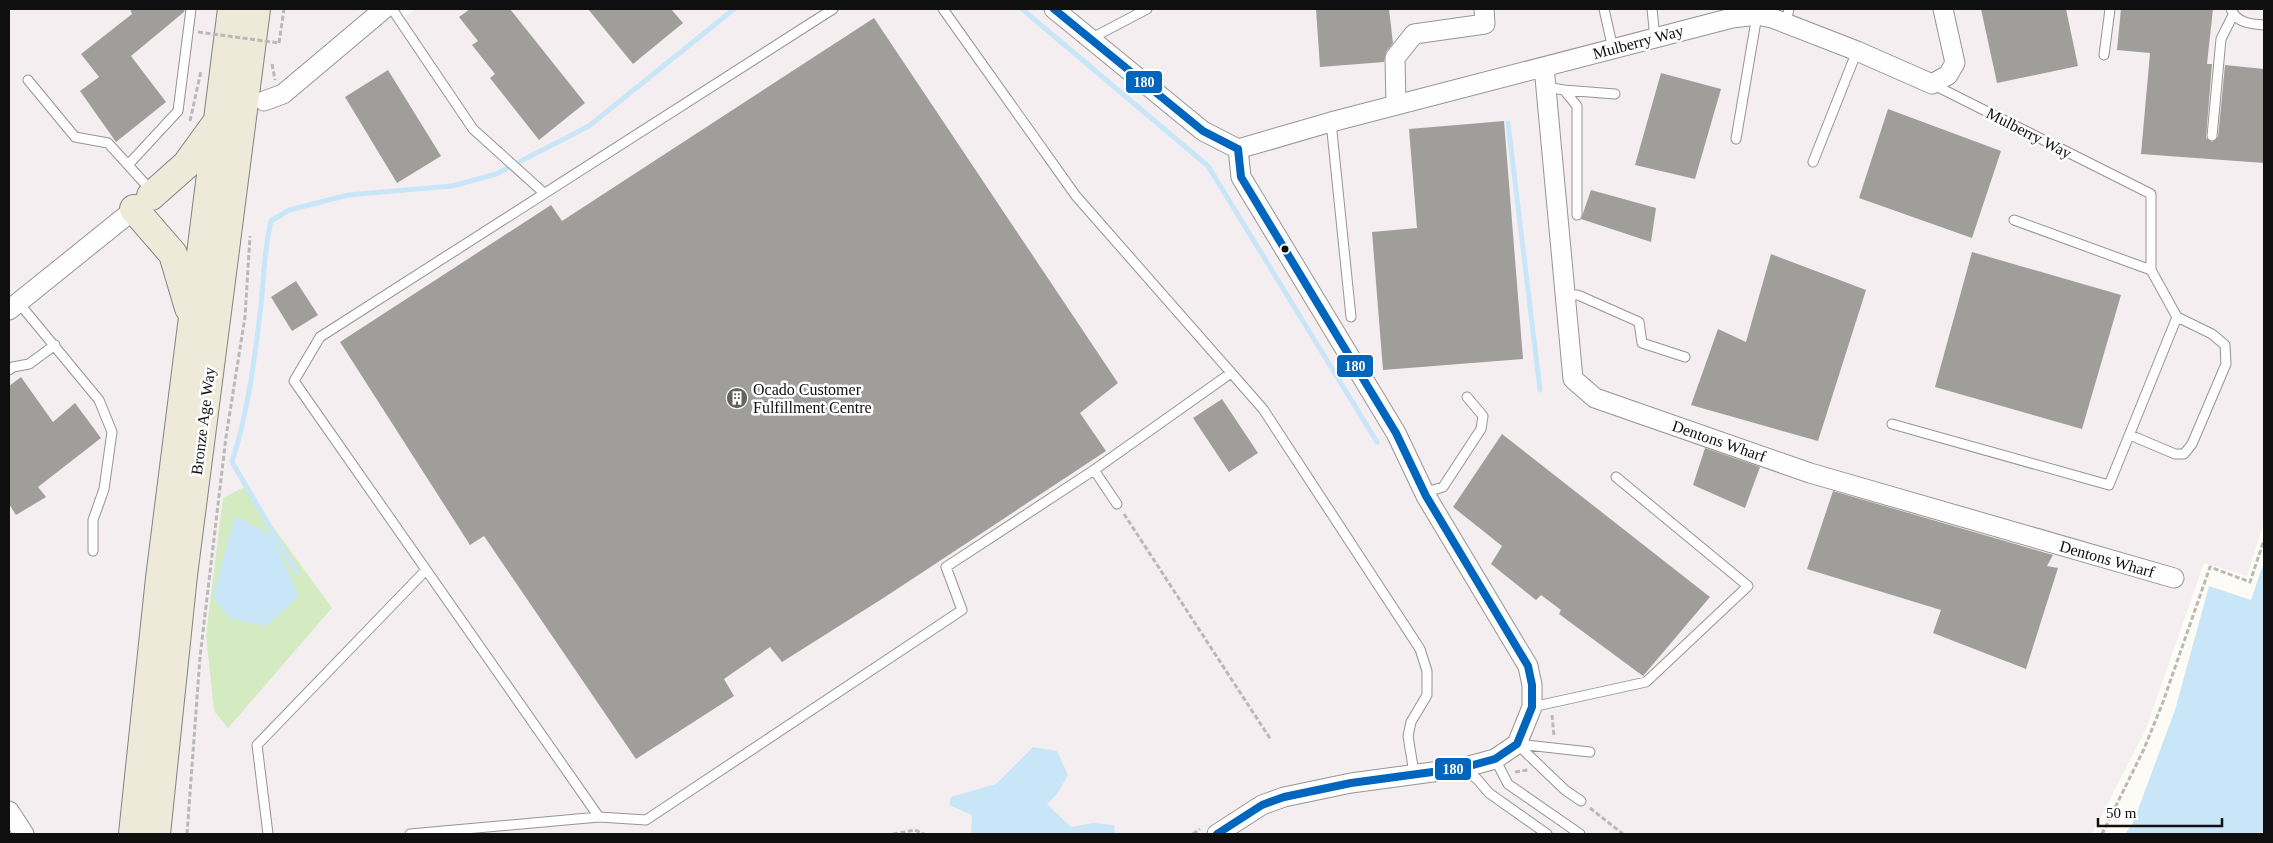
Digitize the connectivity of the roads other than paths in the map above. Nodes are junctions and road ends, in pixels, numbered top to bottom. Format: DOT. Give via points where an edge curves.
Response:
graph roads {
  1 [pos="191,9"];
  2 [pos="232,9"];
  3 [pos="256,9"];
  4 [pos="384,9"];
  5 [pos="392,9"];
  6 [pos="833,9"];
  7 [pos="943,9"];
  8 [pos="1054,9"];
  9 [pos="1147,9"];
  10 [pos="1484,9"];
  11 [pos="1604,9"];
  12 [pos="1652,9"];
  13 [pos="1944,9"];
  14 [pos="2110,9"];
  15 [pos="2232,12"];
  16 [pos="1757,15"];
  17 [pos="1788,16"];
  18 [pos="2264,25"];
  19 [pos="1655,38"];
  20 [pos="1090,39"];
  21 [pos="1613,49"];
  22 [pos="1857,51"];
  23 [pos="2104,55"];
  24 [pos="1544,66"];
  25 [pos="28,80"];
  26 [pos="1932,84"];
  27 [pos="1545,87"];
  28 [pos="1564,90"];
  29 [pos="1615,94"];
  30 [pos="264,101"];
  31 [pos="1396,105"];
  32 [pos="217,121"];
  33 [pos="1331,122"];
  34 [pos="2212,136"];
  35 [pos="1736,139"];
  36 [pos="1238,149"];
  37 [pos="1813,162"];
  38 [pos="128,165"];
  39 [pos="544,193"];
  40 [pos="142,203"];
  41 [pos="1577,215"];
  42 [pos="2014,220"];
  43 [pos="2151,270"];
  44 [pos="1565,295"];
  45 [pos="12,301"];
  46 [pos="1351,317"];
  47 [pos="2177,317"];
  48 [pos="192,319"];
  49 [pos="55,345"];
  50 [pos="1685,357"];
  51 [pos="9,370"];
  52 [pos="1231,372"];
  53 [pos="1467,396"];
  54 [pos="1892,424"];
  55 [pos="2130,435"];
  56 [pos="1094,470"];
  57 [pos="1616,477"];
  58 [pos="1424,493"];
  59 [pos="1117,504"];
  60 [pos="93,551"];
  61 [pos="426,570"];
  62 [pos="2174,578"];
  63 [pos="1532,707"];
  64 [pos="1517,744"];
  65 [pos="1590,752"];
  66 [pos="1495,759"];
  67 [pos="1462,768"];
  68 [pos="1414,773"];
  69 [pos="1581,801"];
  70 [pos="9,811"];
  71 [pos="599,817"];
  72 [pos="1228,831"];
  73 [pos="24,834"];
  74 [pos="133,834"];
  75 [pos="156,834"];
  76 [pos="268,834"];
  77 [pos="410,834"];
  78 [pos="1547,834"];
  79 [pos="1580,834"];
  1 -- 38 [label="lane" via="178,111"];
  2 -- 32 [label="main road, Bronze Age Way"];
  3 -- 75 [label="main road, Bronze Age Way" via="183,575"];
  4 -- 30 [label="street" via="283,94"];
  5 -- 39 [label="lane" via="473,129"];
  6 -- 39 [label="lane"];
  7 -- 52 [label="lane" via="1076,196"];
  8 -- 20 [label="street"];
  9 -- 20 [label="lane"];
  10 -- 31 [label="street" via="1485,24 1414,34 1395,58"];
  11 -- 21 [label="lane"];
  12 -- 19 [label="lane"];
  13 -- 26 [label="street" via="1955,63 1948,75"];
  14 -- 23 [label="lane"];
  15 -- 18 [label="lane" via="2242,22"];
  15 -- 34 [label="lane" via="2220,48"];
  16 -- 17 [label="street, Mulberry Way"];
  16 -- 19 [label="street, Mulberry Way" via="1732,18"];
  16 -- 35 [label="lane"];
  17 -- 22 [label="street, Mulberry Way"];
  19 -- 21 [label="street, Mulberry Way"];
  20 -- 36 [label="street" via="1203,131"];
  21 -- 24 [label="street, Mulberry Way"];
  22 -- 26 [label="street, Mulberry Way"];
  22 -- 37 [label="lane"];
  24 -- 27 [label="street, Dentons Wharf"];
  24 -- 31 [label="street, Mulberry Way"];
  25 -- 38 [label="lane" via="75,137 108,143"];
  26 -- 43 [label="lane, Mulberry Way" via="2151,194"];
  27 -- 28 [label="lane"];
  27 -- 44 [label="street, Dentons Wharf"];
  28 -- 29 [label="lane"];
  28 -- 41 [label="lane" via="1577,106"];
  31 -- 33 [label="street, Mulberry Way"];
  32 -- 40 [label="main road" via="186,165"];
  32 -- 48 [label="main road, Bronze Age Way"];
  33 -- 36 [label="street, Mulberry Way"];
  33 -- 46 [label="lane"];
  36 -- 58 [label="street" via="1241,177 1396,433"];
  38 -- 40 [label="lane" via="146,186"];
  39 -- 61 [label="lane" via="320,337 294,381"];
  40 -- 45 [label="street"];
  40 -- 48 [label="main road" via="173,254"];
  42 -- 43 [label="lane"];
  43 -- 47 [label="lane"];
  44 -- 50 [label="lane" via="1578,295 1639,322 1642,343"];
  44 -- 62 [label="street, Dentons Wharf" via="1573,379 1595,398 1810,473"];
  45 -- 49 [label="lane"];
  47 -- 55 [label="lane"];
  47 -- 55 [label="lane" via="2212,334 2225,345 2226,364 2192,444 2184,454 2175,454"];
  48 -- 74 [label="main road, Bronze Age Way"];
  49 -- 51 [label="lane" via="29,364 13,366"];
  49 -- 60 [label="lane" via="99,400 112,432 104,490 93,520"];
  52 -- 56 [label="lane"];
  52 -- 68 [label="lane" via="1263,409 1420,649 1427,671 1427,695 1411,722 1408,736"];
  53 -- 58 [label="lane" via="1483,416 1481,430 1443,487"];
  54 -- 55 [label="lane" via="2110,485"];
  56 -- 59 [label="lane"];
  56 -- 71 [label="lane" via="946,567 962,610 646,820"];
  57 -- 63 [label="lane" via="1748,586 1646,682"];
  58 -- 63 [label="street" via="1528,666"];
  61 -- 71 [label="lane"];
  61 -- 76 [label="lane" via="257,745"];
  63 -- 64 [label="street"];
  64 -- 65 [label="lane"];
  64 -- 66 [label="street"];
  64 -- 69 [label="lane"];
  66 -- 67 [label="street"];
  66 -- 79 [label="lane" via="1508,784"];
  67 -- 68 [label="street"];
  67 -- 78 [label="lane" via="1489,793"];
  68 -- 72 [label="street" via="1284,797 1262,804"];
  70 -- 73 [label="street"];
  71 -- 77 [label="lane"];
}
